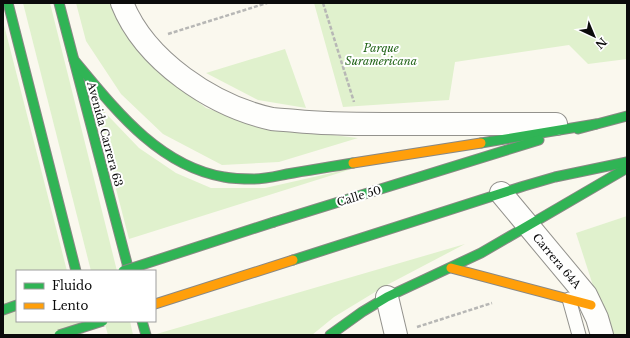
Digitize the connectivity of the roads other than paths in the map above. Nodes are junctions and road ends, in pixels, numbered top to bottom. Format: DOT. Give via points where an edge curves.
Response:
graph roads {
  1 [pos="8,3"];
  2 [pos="59,3"];
  3 [pos="122,3"];
  4 [pos="74,60"];
  5 [pos="627,116"];
  6 [pos="596,124"];
  7 [pos="627,162"];
  8 [pos="627,168"];
  9 [pos="501,193"];
  10 [pos="528,226"];
  11 [pos="451,268"];
  12 [pos="76,270"];
  13 [pos="126,270"];
  14 [pos="129,270"];
  15 [pos="387,297"];
  16 [pos="569,299"];
  17 [pos="156,304"];
  18 [pos="16,305"];
  19 [pos="591,305"];
  20 [pos="3,310"];
  21 [pos="90,322"];
  22 [pos="100,322"];
  23 [pos="142,322"];
  24 [pos="396,334"];
  25 [pos="59,335"];
  26 [pos="94,335"];
  27 [pos="146,335"];
  28 [pos="330,335"];
  29 [pos="579,335"];
  30 [pos="602,335"];
  1 -- 12 [label="main road"];
  2 -- 4 [label="main road, Avenida Carrera 63"];
  3 -- 6 [label="street, Calle 50" via="144,41 171,69 214,97 273,119 319,123"];
  4 -- 6 [label="main road" via="138,133 166,154 192,168 220,177 256,179"];
  4 -- 14 [label="main road, Avenida Carrera 63"];
  5 -- 6 [label="main road, Calle 50"];
  6 -- 13 [label="main road, Calle 50, bridge"];
  7 -- 9 [label="main road" via="555,177"];
  8 -- 10 [label="main road"];
  9 -- 10 [label="street, Carrera 64A"];
  9 -- 17 [label="main road"];
  10 -- 11 [label="main road"];
  10 -- 19 [label="street, Carrera 64A" via="586,295"];
  11 -- 15 [label="main road"];
  11 -- 16 [label="main road"];
  15 -- 24 [label="street"];
  15 -- 28 [label="main road"];
  16 -- 19 [label="main road"];
  16 -- 29 [label="lane"];
  18 -- 20 [label="main road"];
  19 -- 30 [label="street, Carrera 64A"];
  21 -- 26 [label="main road"];
  22 -- 25 [label="main road, bridge"];
  23 -- 27 [label="main road"];
}
